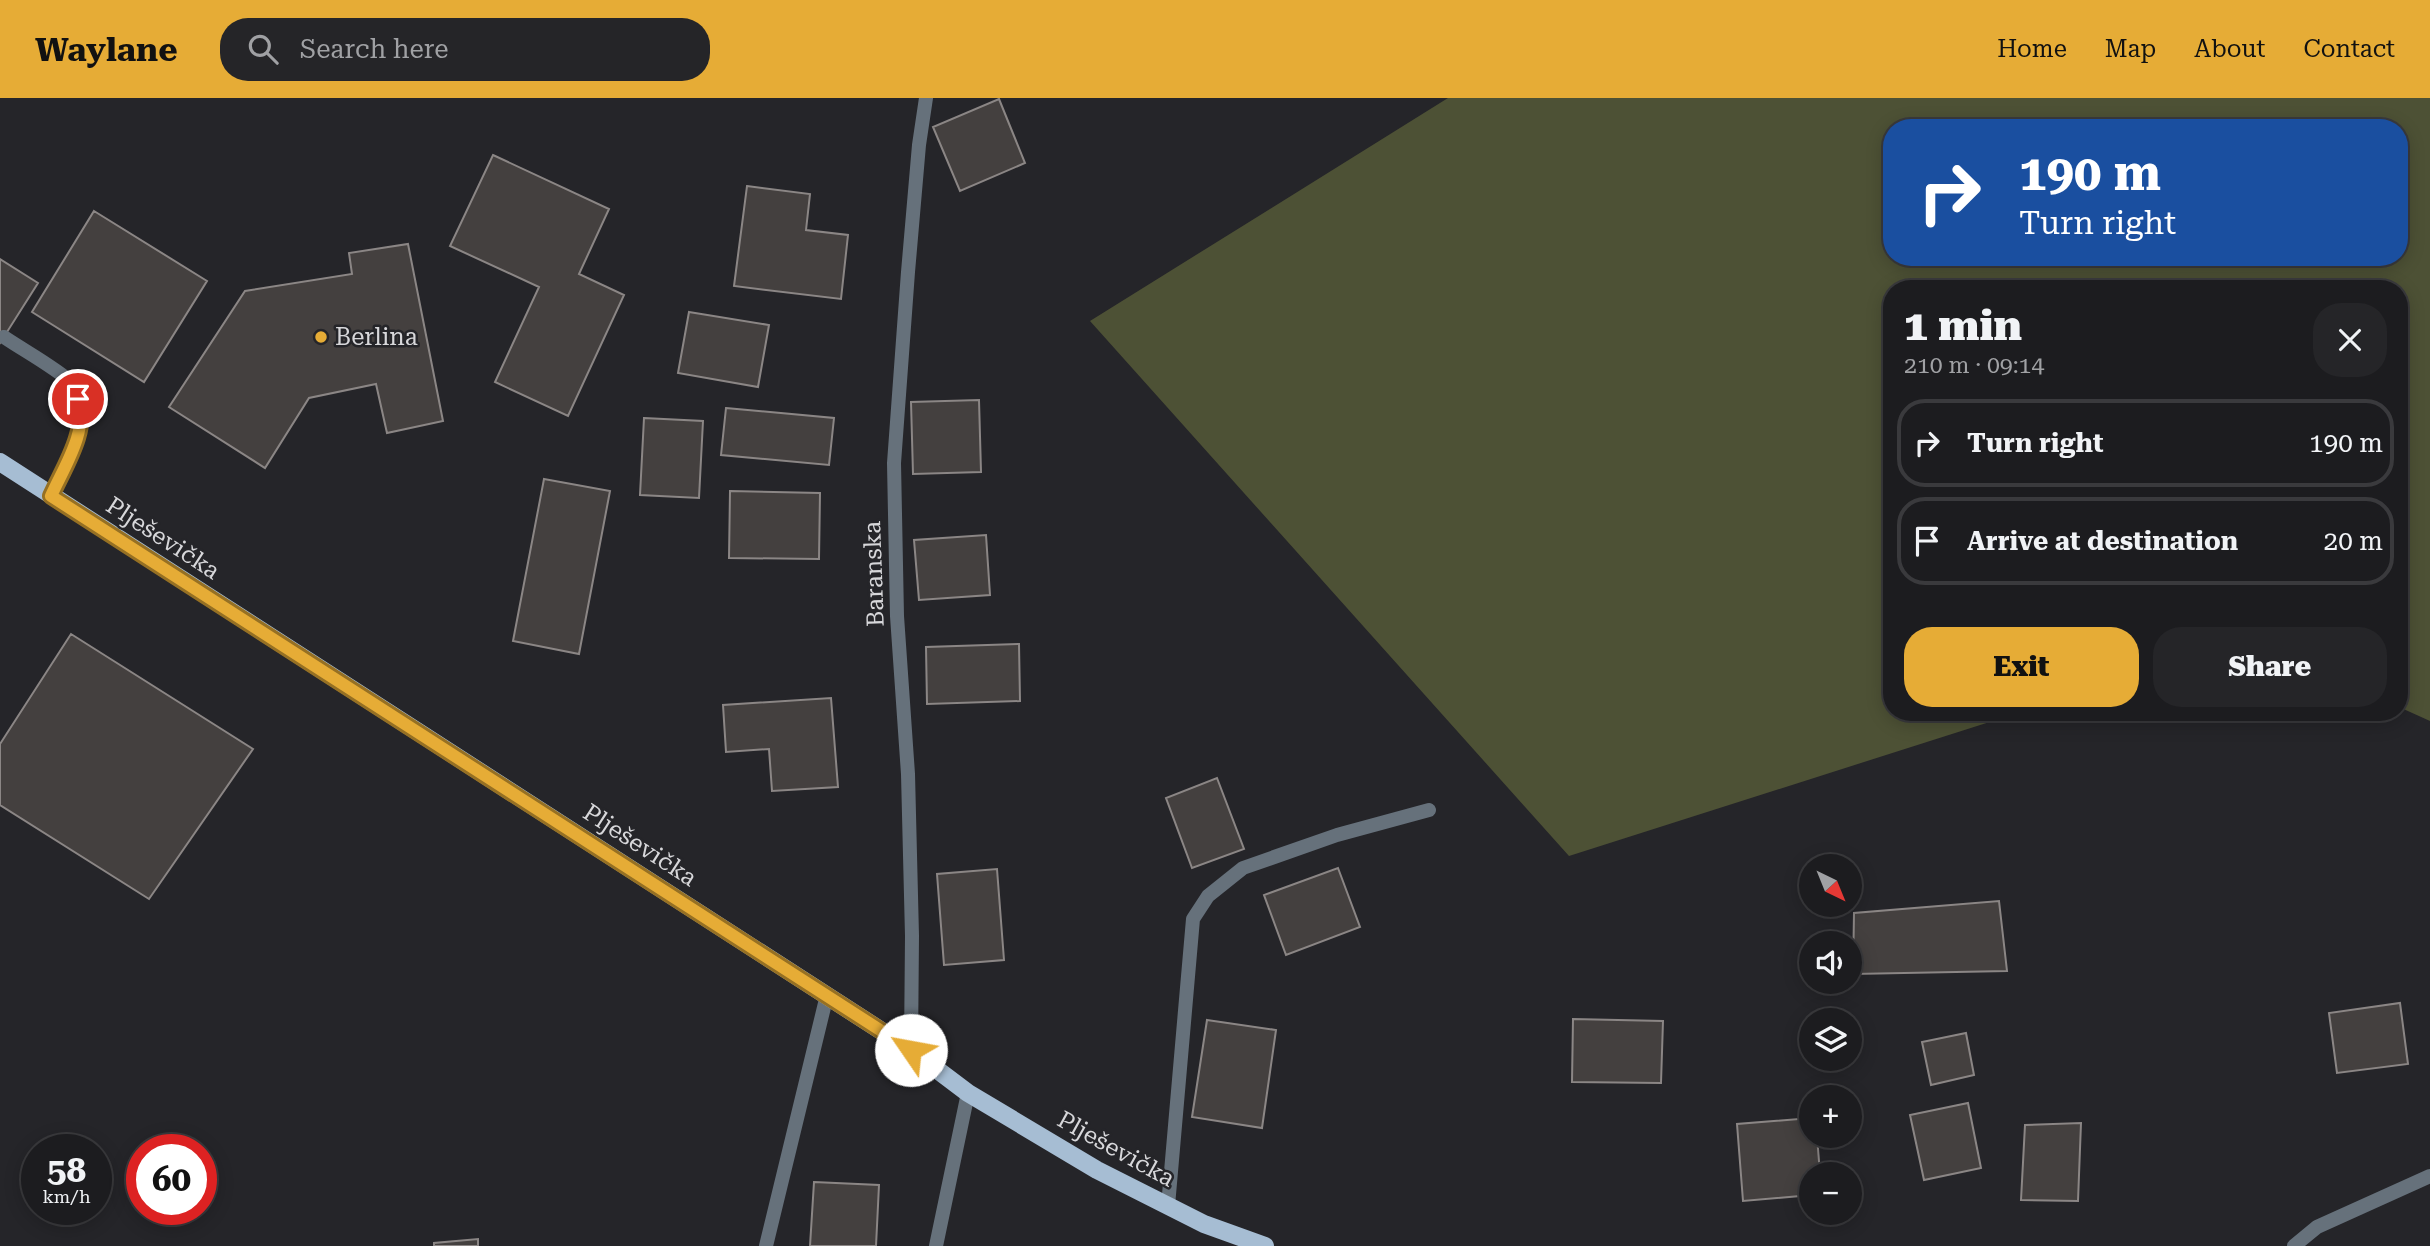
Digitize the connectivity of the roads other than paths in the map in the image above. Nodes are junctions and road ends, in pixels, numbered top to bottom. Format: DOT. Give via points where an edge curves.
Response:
graph roads {
  1 [pos="926,98"];
  2 [pos="4,337"];
  3 [pos="0,462"];
  4 [pos="51,496"];
  5 [pos="1429,810"];
  6 [pos="827,995"];
  7 [pos="911,1050"];
  8 [pos="968,1093"];
  9 [pos="2430,1176"];
  10 [pos="1168,1206"];
  11 [pos="766,1246"];
  12 [pos="936,1246"];
  13 [pos="1265,1246"];
  14 [pos="2294,1246"];
  1 -- 7 [label="street, Baranska" via="894,463 912,909"];
  2 -- 4 [label="street" via="74,385 83,412"];
  3 -- 4 [label="main road, Plješevička"];
  4 -- 6 [label="main road, Plješevička"];
  5 -- 10 [label="street" via="1337,835 1243,868 1208,896 1193,919"];
  6 -- 7 [label="main road, Plješevička"];
  6 -- 11 [label="street"];
  7 -- 8 [label="main road, Plješevička"];
  8 -- 10 [label="main road, Plješevička" via="1097,1170"];
  8 -- 12 [label="street"];
  9 -- 14 [label="street" via="2317,1227"];
  10 -- 13 [label="main road, Plješevička"];
}
